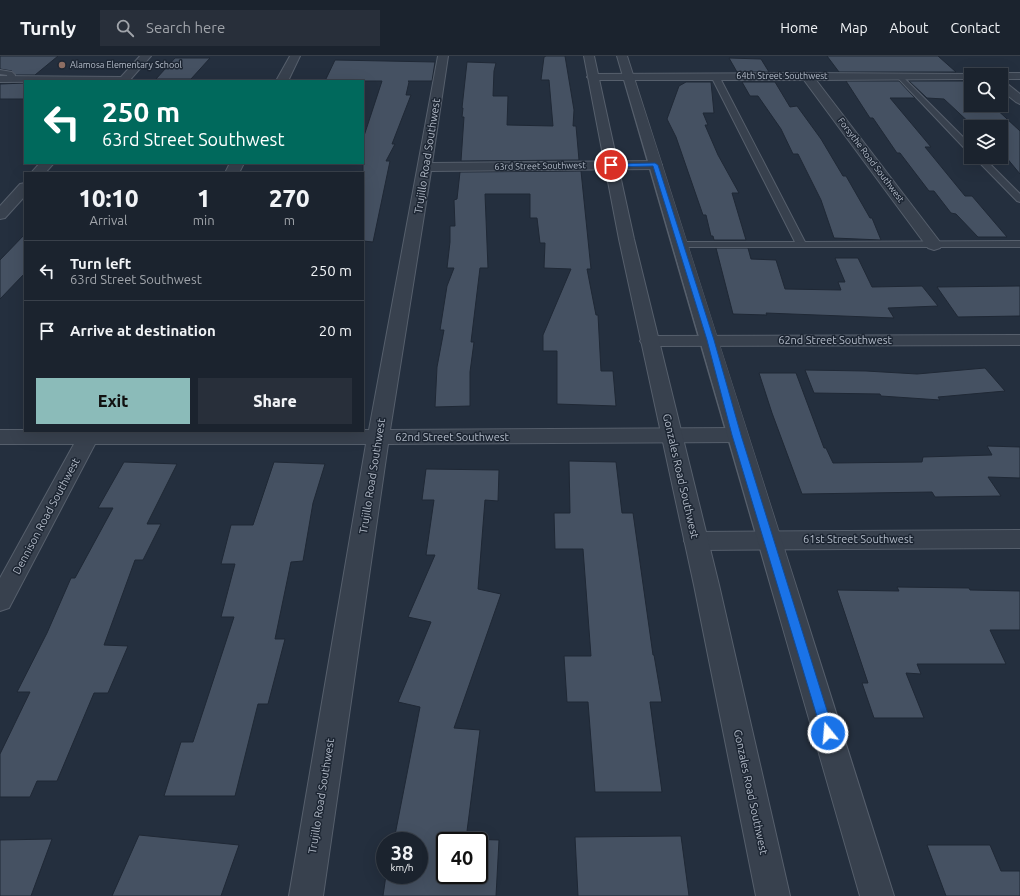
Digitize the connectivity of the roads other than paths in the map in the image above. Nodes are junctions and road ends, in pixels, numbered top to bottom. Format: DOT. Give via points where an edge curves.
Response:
graph roads {
  1 [pos="146,56"];
  2 [pos="295,56"];
  3 [pos="443,56"];
  4 [pos="589,56"];
  5 [pos="622,56"];
  6 [pos="0,72"];
  7 [pos="715,76"];
  8 [pos="807,76"];
  9 [pos="898,76"];
  10 [pos="964,76"];
  11 [pos="1008,76"];
  12 [pos="1020,76"];
  13 [pos="593,77"];
  14 [pos="628,77"];
  15 [pos="5,79"];
  16 [pos="123,80"];
  17 [pos="283,80"];
  18 [pos="1008,90"];
  19 [pos="1020,100"];
  20 [pos="964,143"];
  21 [pos="47,164"];
  22 [pos="985,164"];
  23 [pos="611,165"];
  24 [pos="655,165"];
  25 [pos="425,167"];
  26 [pos="39,172"];
  27 [pos="24,189"];
  28 [pos="1020,199"];
  29 [pos="0,215"];
  30 [pos="801,244"];
  31 [pos="1020,244"];
  32 [pos="680,245"];
  33 [pos="934,245"];
  34 [pos="649,340"];
  35 [pos="710,340"];
  36 [pos="1020,340"];
  37 [pos="90,434"];
  38 [pos="671,435"];
  39 [pos="736,435"];
  40 [pos="0,437"];
  41 [pos="378,437"];
  42 [pos="1020,539"];
  43 [pos="769,540"];
  44 [pos="696,541"];
  45 [pos="0,601"];
  46 [pos="306,896"];
  47 [pos="773,896"];
  48 [pos="877,896"];
  1 -- 16 [label="street"];
  2 -- 17 [label="street"];
  3 -- 25 [label="street, Trujillo Road Southwest"];
  4 -- 13 [label="street, Gonzales Road Southwest"];
  5 -- 14 [label="street"];
  6 -- 15 [label="lane" via="10,73 11,75"];
  7 -- 8 [label="street, 64th Street Southwest"];
  7 -- 14 [label="street, 64th Street Southwest"];
  7 -- 30 [label="lane"];
  8 -- 9 [label="street, 64th Street Southwest"];
  8 -- 33 [label="street, Forsythe Road Southwest"];
  9 -- 10 [label="street, 64th Street Southwest"];
  9 -- 20 [label="lane"];
  11 -- 12 [label="street"];
  13 -- 14 [label="street, 64th Street Southwest"];
  13 -- 23 [label="street, Gonzales Road Southwest"];
  14 -- 24 [label="street"];
  15 -- 16 [label="street"];
  18 -- 19 [label="street"];
  21 -- 26 [label="street"];
  22 -- 28 [label="lane"];
  23 -- 24 [label="street, 63rd Street Southwest"];
  23 -- 25 [label="street, 63rd Street Southwest"];
  23 -- 34 [label="street, Gonzales Road Southwest"];
  24 -- 32 [label="street"];
  25 -- 41 [label="street, Trujillo Road Southwest"];
  27 -- 29 [label="street"];
  30 -- 32 [label="lane"];
  30 -- 33 [label="lane"];
  31 -- 33 [label="lane"];
  32 -- 35 [label="street"];
  34 -- 35 [label="street, 62nd Street Southwest"];
  34 -- 38 [label="street, Gonzales Road Southwest"];
  35 -- 36 [label="street, 62nd Street Southwest"];
  35 -- 39 [label="street"];
  37 -- 40 [label="street, 62nd Street Southwest"];
  37 -- 41 [label="street, 62nd Street Southwest"];
  37 -- 45 [label="street, Dennison Road Southwest"];
  38 -- 39 [label="street, 62nd Street Southwest"];
  38 -- 41 [label="street, 62nd Street Southwest"];
  38 -- 44 [label="street, Gonzales Road Southwest"];
  39 -- 43 [label="street"];
  41 -- 46 [label="street, Trujillo Road Southwest"];
  42 -- 43 [label="street, 61st Street Southwest"];
  43 -- 44 [label="street, 61st Street Southwest"];
  43 -- 48 [label="street"];
  44 -- 47 [label="street, Gonzales Road Southwest"];
}
